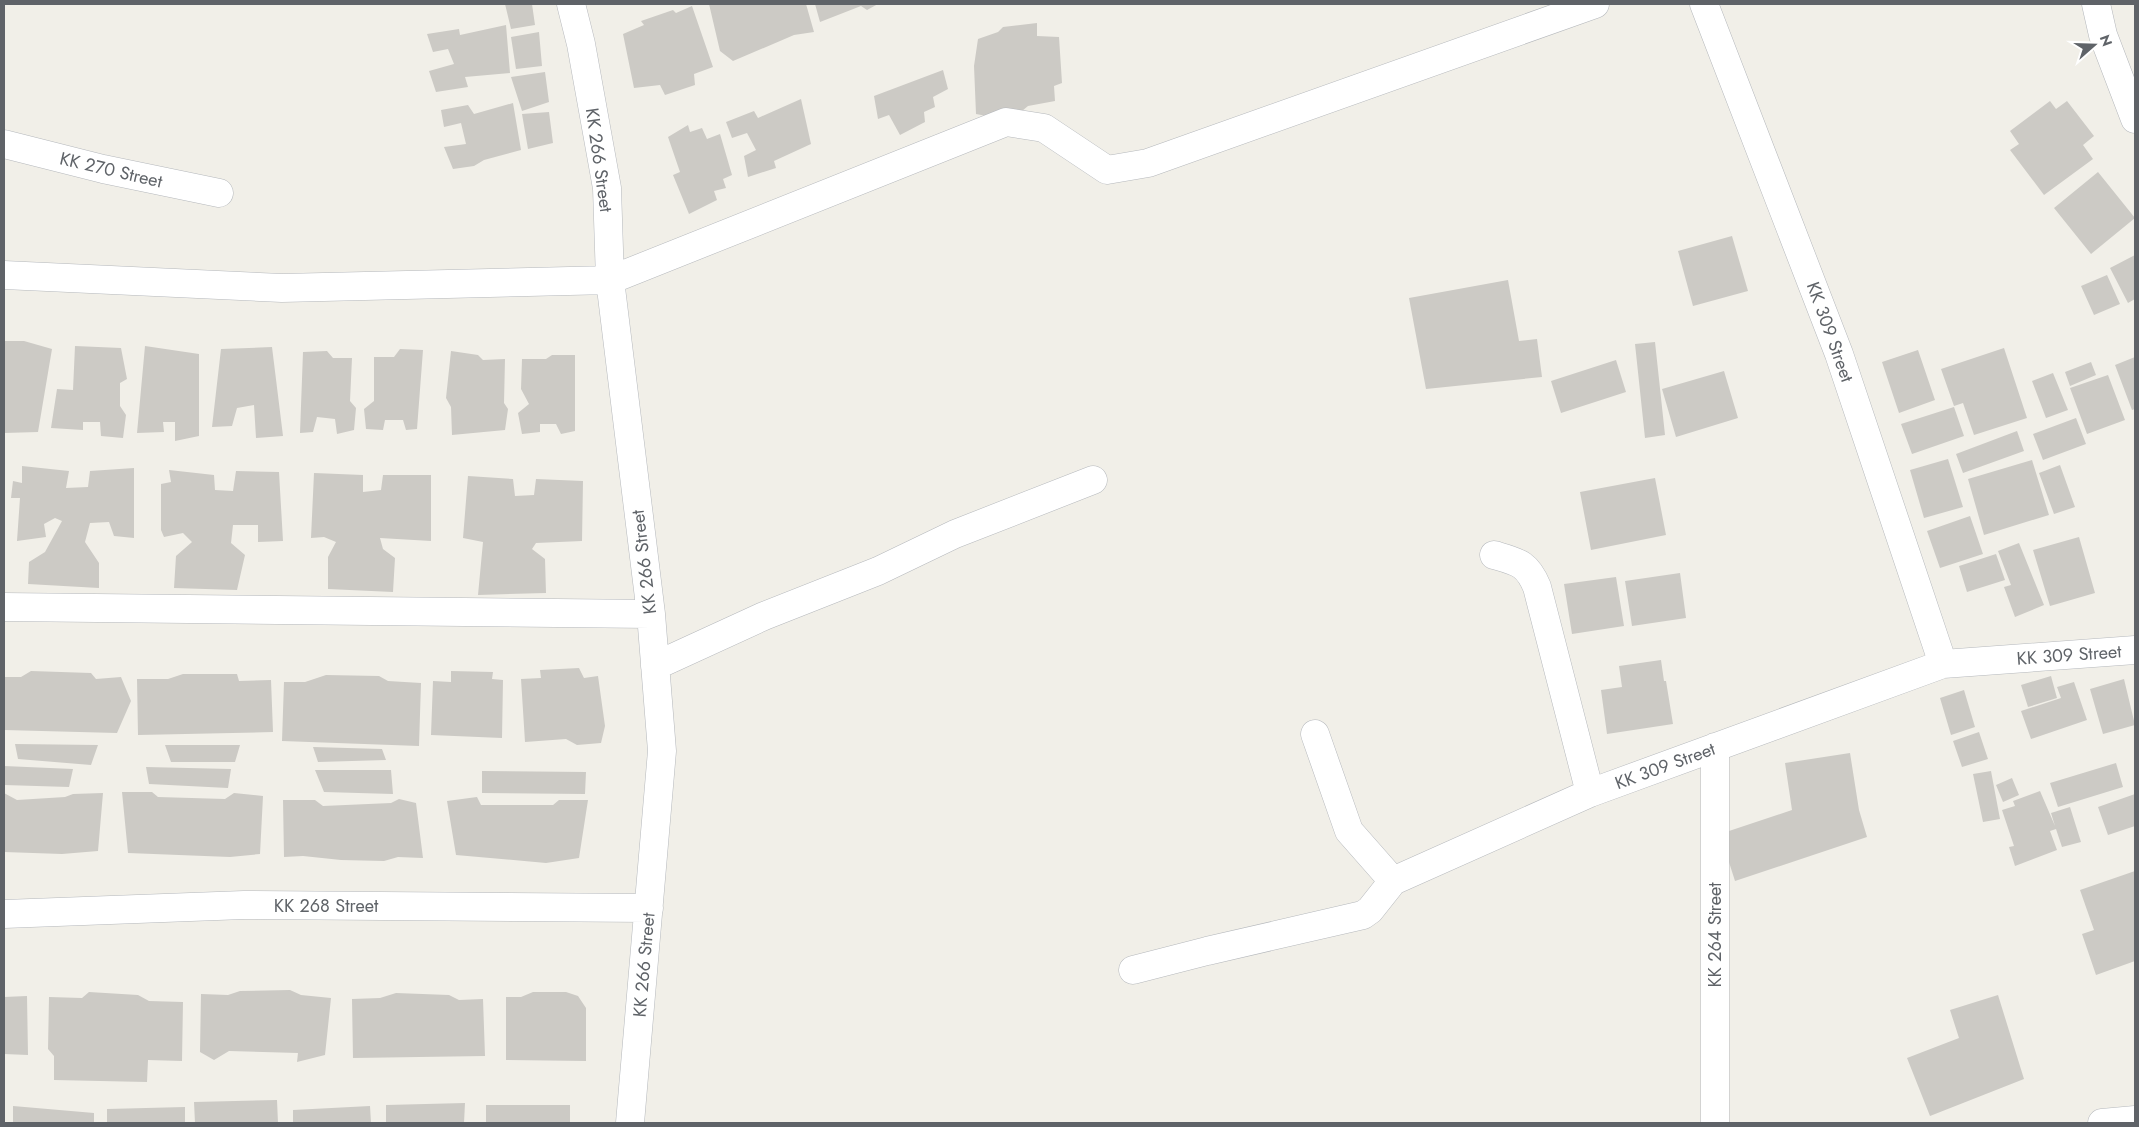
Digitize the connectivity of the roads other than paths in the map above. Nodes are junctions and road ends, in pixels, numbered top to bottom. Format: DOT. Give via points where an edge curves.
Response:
graph roads {
  1 [pos="571,4"];
  2 [pos="1595,4"];
  3 [pos="1704,4"];
  4 [pos="2096,4"];
  5 [pos="2135,119"];
  6 [pos="4,144"];
  7 [pos="219,193"];
  8 [pos="4,276"];
  9 [pos="610,280"];
  10 [pos="1093,480"];
  11 [pos="1494,555"];
  12 [pos="4,607"];
  13 [pos="651,614"];
  14 [pos="2135,650"];
  15 [pos="1943,664"];
  16 [pos="655,666"];
  17 [pos="1315,734"];
  18 [pos="1715,748"];
  19 [pos="1590,793"];
  20 [pos="1393,881"];
  21 [pos="648,908"];
  22 [pos="4,914"];
  23 [pos="1133,970"];
  24 [pos="2135,1120"];
  25 [pos="630,1123"];
  26 [pos="1715,1123"];
  27 [pos="2102,1123"];
  1 -- 9 [label="street, KK 266 Street" via="607,188"];
  2 -- 9 [label="street" via="1148,163 1107,170 1044,128 1006,122"];
  3 -- 15 [label="street, KK 309 Street" via="1839,354"];
  4 -- 5 [label="street" via="2103,35"];
  6 -- 7 [label="street, KK 270 Street"];
  8 -- 9 [label="street" via="282,288"];
  9 -- 13 [label="street, KK 266 Street"];
  10 -- 16 [label="street" via="955,534 878,571 764,616"];
  11 -- 19 [label="street" via="1514,561 1530,571 1537,587"];
  12 -- 13 [label="street"];
  13 -- 16 [label="street, KK 266 Street"];
  14 -- 15 [label="street, KK 309 Street"];
  15 -- 18 [label="street, KK 309 Street"];
  16 -- 21 [label="street, KK 266 Street" via="662,751"];
  17 -- 20 [label="street" via="1349,831"];
  18 -- 19 [label="street, KK 309 Street"];
  18 -- 26 [label="street, KK 264 Street"];
  19 -- 20 [label="street, KK 309 Street"];
  20 -- 23 [label="street" via="1363,915"];
  21 -- 22 [label="street, KK 268 Street" via="244,905"];
  21 -- 25 [label="street, KK 266 Street"];
  24 -- 27 [label="street"];
}
